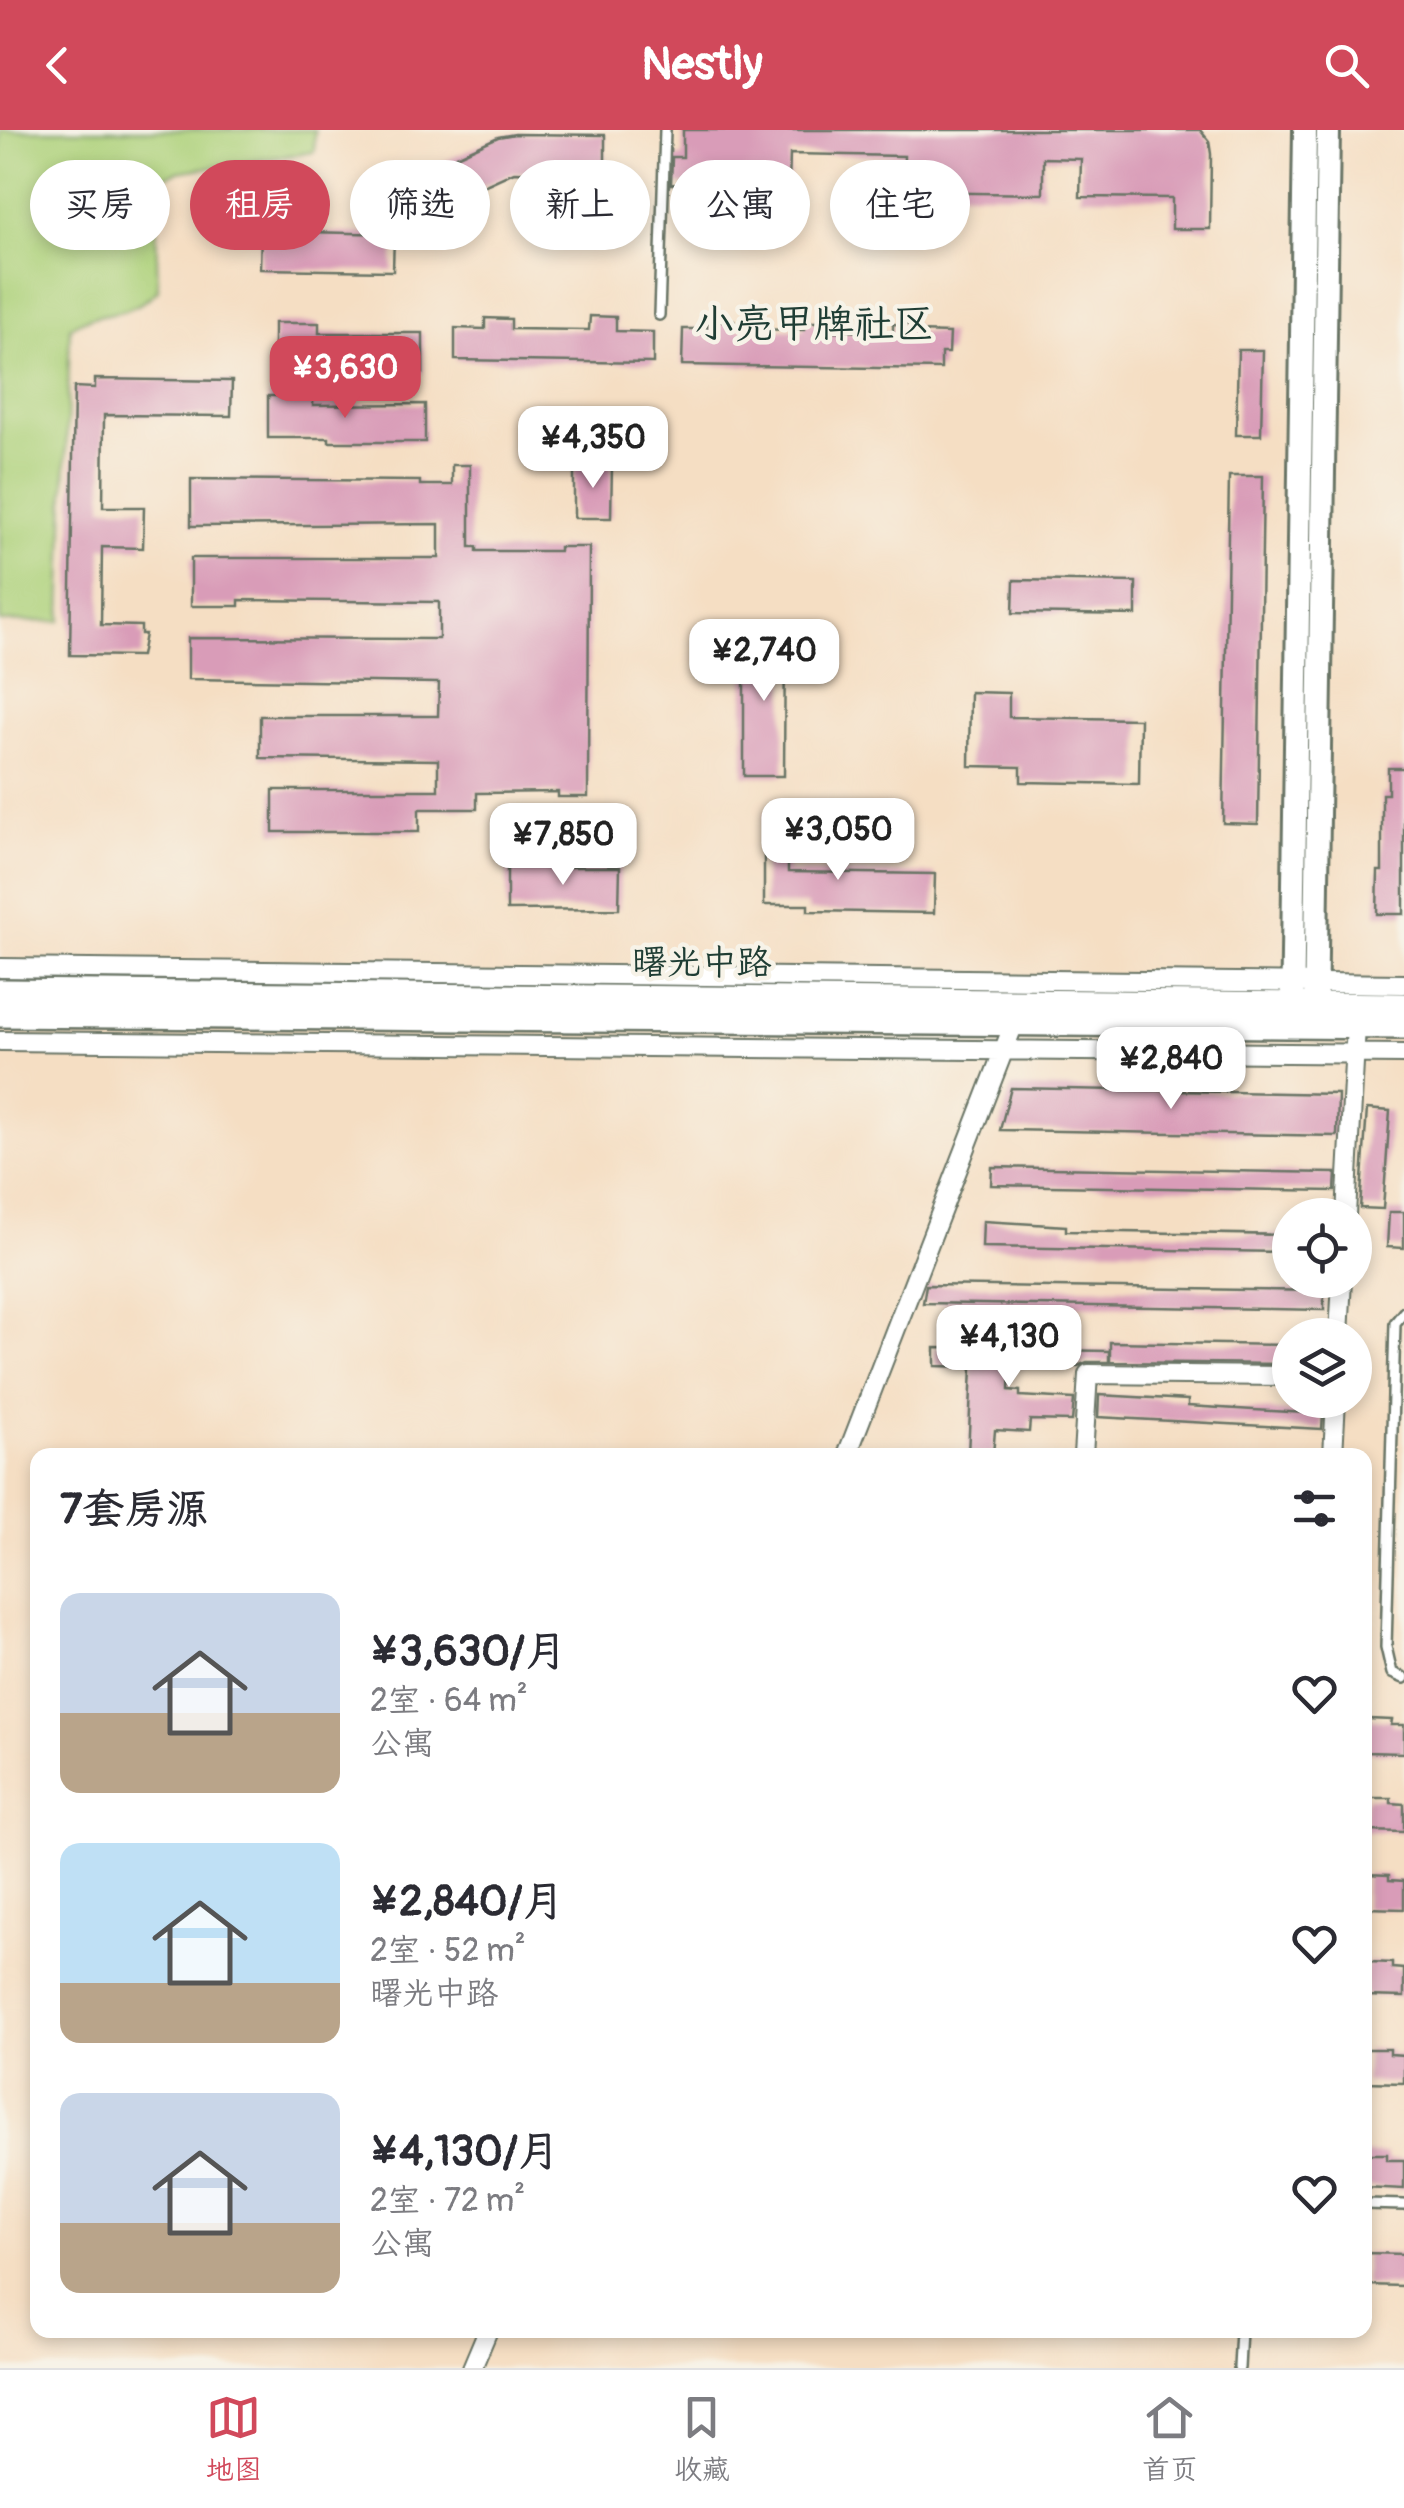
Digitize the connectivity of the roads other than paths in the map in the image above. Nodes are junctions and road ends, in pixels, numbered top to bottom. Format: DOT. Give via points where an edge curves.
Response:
graph roads {
  1 [pos="665,130"];
  2 [pos="1305,130"];
  3 [pos="1328,130"];
  4 [pos="659,315"];
  5 [pos="0,968"];
  6 [pos="1404,984"];
  7 [pos="0,992"];
  8 [pos="1304,1004"];
  9 [pos="1404,1006"];
  10 [pos="0,1014"];
  11 [pos="1015,1021"];
  12 [pos="1356,1025"];
  13 [pos="1404,1026"];
  14 [pos="0,1041"];
  15 [pos="1005,1050"];
  16 [pos="1354,1053"];
  17 [pos="1404,1054"];
  18 [pos="1347,1198"];
  19 [pos="1404,1312"];
  20 [pos="1272,1376"];
  21 [pos="1335,1418"];
  22 [pos="850,1448"];
  23 [pos="1083,1448"];
  24 [pos="1333,1448"];
  25 [pos="1404,1678"];
  26 [pos="1372,2204"];
  27 [pos="1404,2205"];
  28 [pos="485,2338"];
  29 [pos="1241,2338"];
  30 [pos="472,2368"];
  31 [pos="1239,2368"];
  1 -- 4 [label="lane"];
  2 -- 8 [label="street"];
  3 -- 8 [label="street"];
  5 -- 8 [label="street"];
  6 -- 8 [label="street"];
  7 -- 8 [label="main road, 曙光中路"];
  8 -- 9 [label="main road, 曙光中路"];
  8 -- 11 [label="main road, 曙光中路"];
  8 -- 12 [label="main road, 曙光中路"];
  10 -- 11 [label="main road, 曙光中路"];
  11 -- 15 [label="street"];
  12 -- 13 [label="main road, 曙光中路"];
  12 -- 16 [label="street"];
  14 -- 15 [label="street"];
  15 -- 16 [label="street"];
  15 -- 22 [label="street"];
  16 -- 17 [label="street"];
  16 -- 18 [label="street"];
  19 -- 25 [label="lane" via="1394,1323 1386,1648 1392,1673"];
  20 -- 23 [label="street" via="1088,1374"];
  21 -- 24 [label="street"];
  26 -- 27 [label="lane"];
  28 -- 30 [label="street"];
  29 -- 31 [label="lane"];
}
